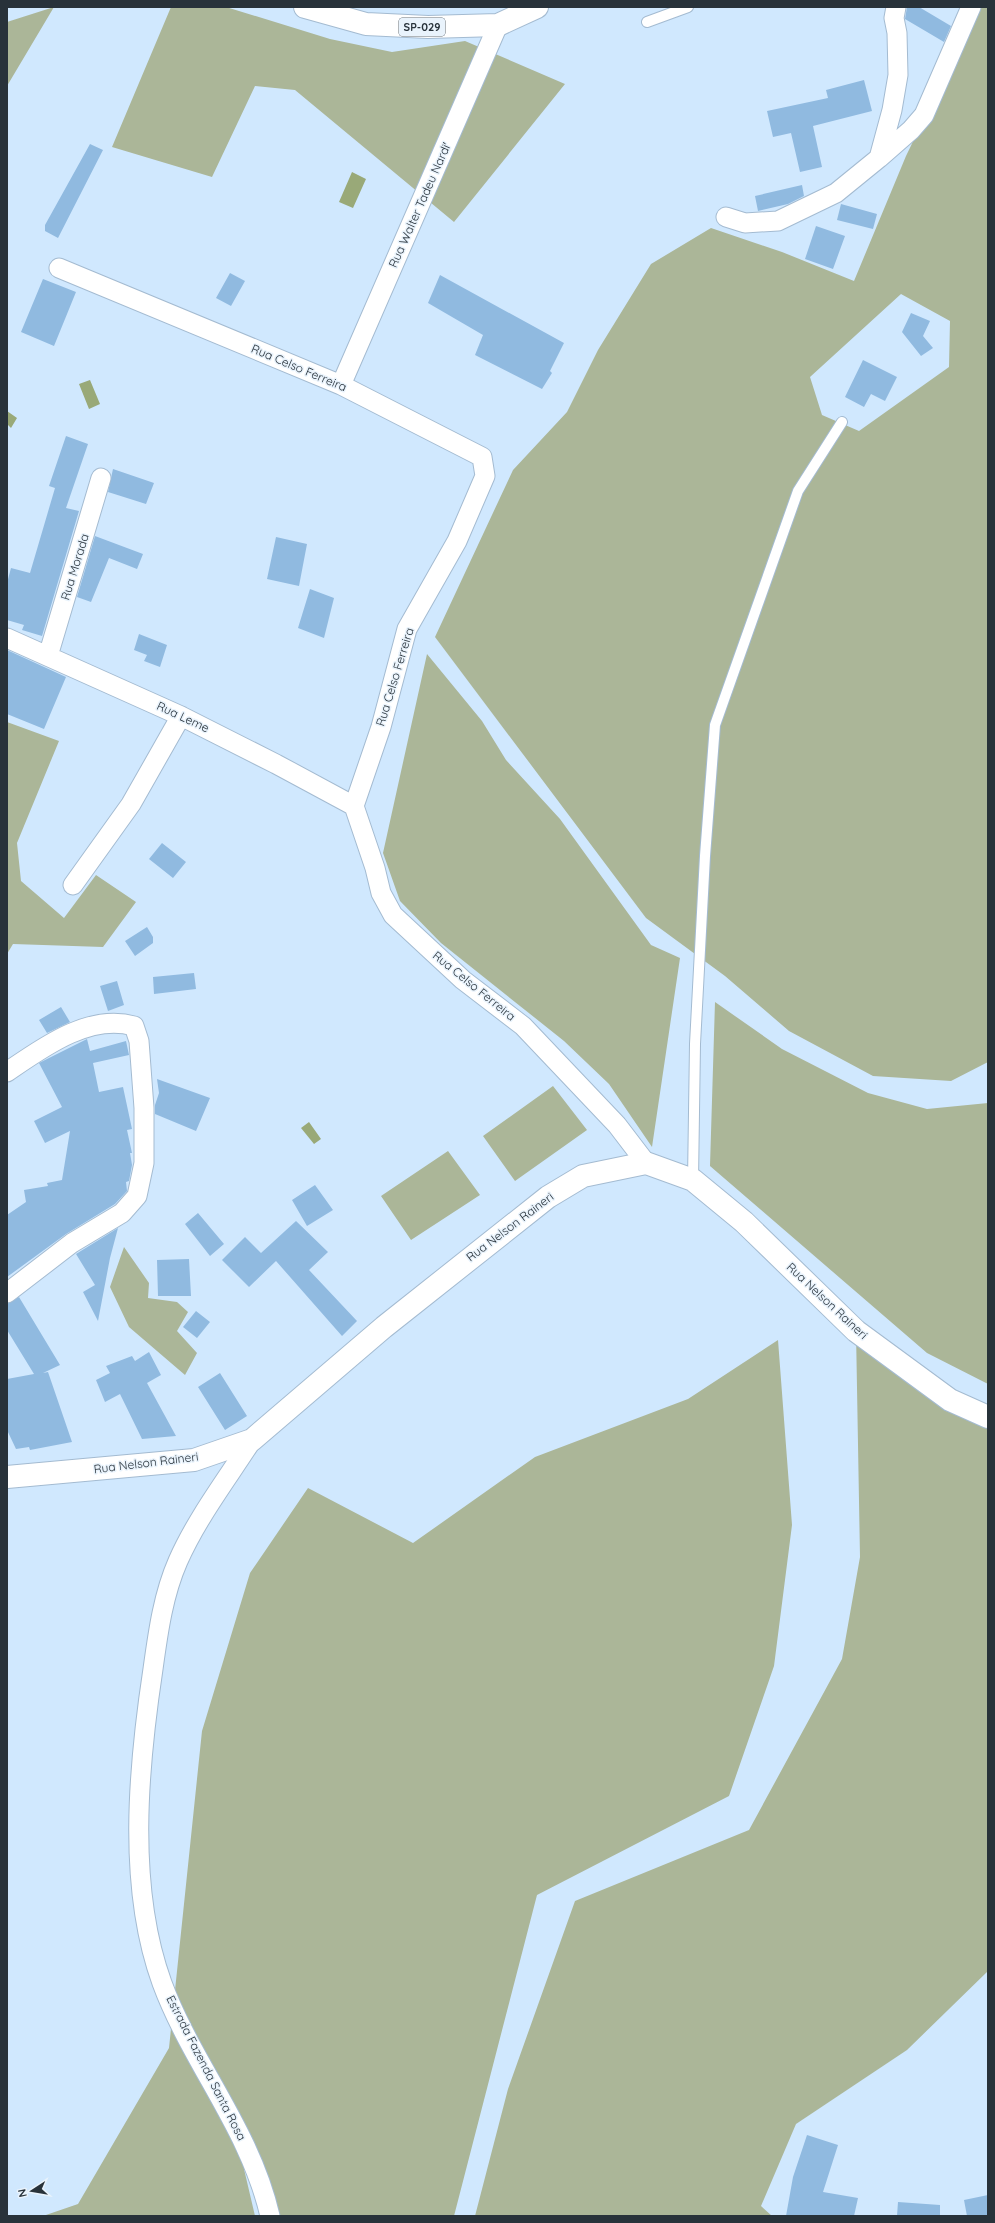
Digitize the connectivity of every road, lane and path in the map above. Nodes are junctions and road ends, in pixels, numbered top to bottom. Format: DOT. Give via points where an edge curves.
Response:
graph roads {
  1 [pos="305,7"];
  2 [pos="537,7"];
  3 [pos="688,7"];
  4 [pos="896,7"];
  5 [pos="970,7"];
  6 [pos="647,22"];
  7 [pos="498,25"];
  8 [pos="879,158"];
  9 [pos="726,217"];
  10 [pos="59,268"];
  11 [pos="341,385"];
  12 [pos="842,422"];
  13 [pos="101,478"];
  14 [pos="7,638"];
  15 [pos="48,656"];
  16 [pos="181,716"];
  17 [pos="354,806"];
  18 [pos="73,885"];
  19 [pos="7,1072"];
  20 [pos="646,1163"];
  21 [pos="693,1180"];
  22 [pos="7,1293"];
  23 [pos="988,1417"];
  24 [pos="252,1440"];
  25 [pos="7,1477"];
  26 [pos="270,2216"];
  1 -- 7 [label="main road, SP-029" via="366,24 428,27"];
  2 -- 7 [label="main road, SP-029"];
  3 -- 6 [label="lane"];
  4 -- 8 [label="street" via="894,18 898,75"];
  5 -- 8 [label="street" via="924,115"];
  7 -- 11 [label="street, Rua Walter Tadeu Nardi'"];
  8 -- 9 [label="street" via="836,193 778,221 745,223"];
  10 -- 11 [label="street, Rua Celso Ferreira"];
  11 -- 17 [label="street, Rua Celso Ferreira" via="482,457 485,476 458,541 407,630 381,727"];
  12 -- 21 [label="lane" via="798,491 715,725 695,1044"];
  13 -- 15 [label="street, Rua Morada"];
  14 -- 15 [label="street, Rua Leme"];
  15 -- 16 [label="street, Rua Leme"];
  16 -- 17 [label="street, Rua Leme"];
  16 -- 18 [label="street" via="131,804"];
  17 -- 20 [label="street, Rua Celso Ferreira" via="381,892 393,915 463,980 523,1026 617,1125"];
  19 -- 22 [label="street" via="72,1032 122,1023 134,1026 139,1041 144,1163 137,1196 122,1213 72,1243"];
  20 -- 21 [label="main road, Rua Nelson Raineri"];
  20 -- 24 [label="main road, Rua Nelson Raineri" via="583,1176 548,1197 384,1327"];
  21 -- 23 [label="main road, Rua Nelson Raineri" via="744,1222 856,1331 950,1400"];
  24 -- 25 [label="main road, Rua Nelson Raineri" via="194,1460"];
  24 -- 26 [label="street, Estrada Fazenda Santa Rosa" via="190,1539 178,1561 167,1592 149,1696 140,1795 142,1899 152,1950 162,1983 253,2161"];
}
